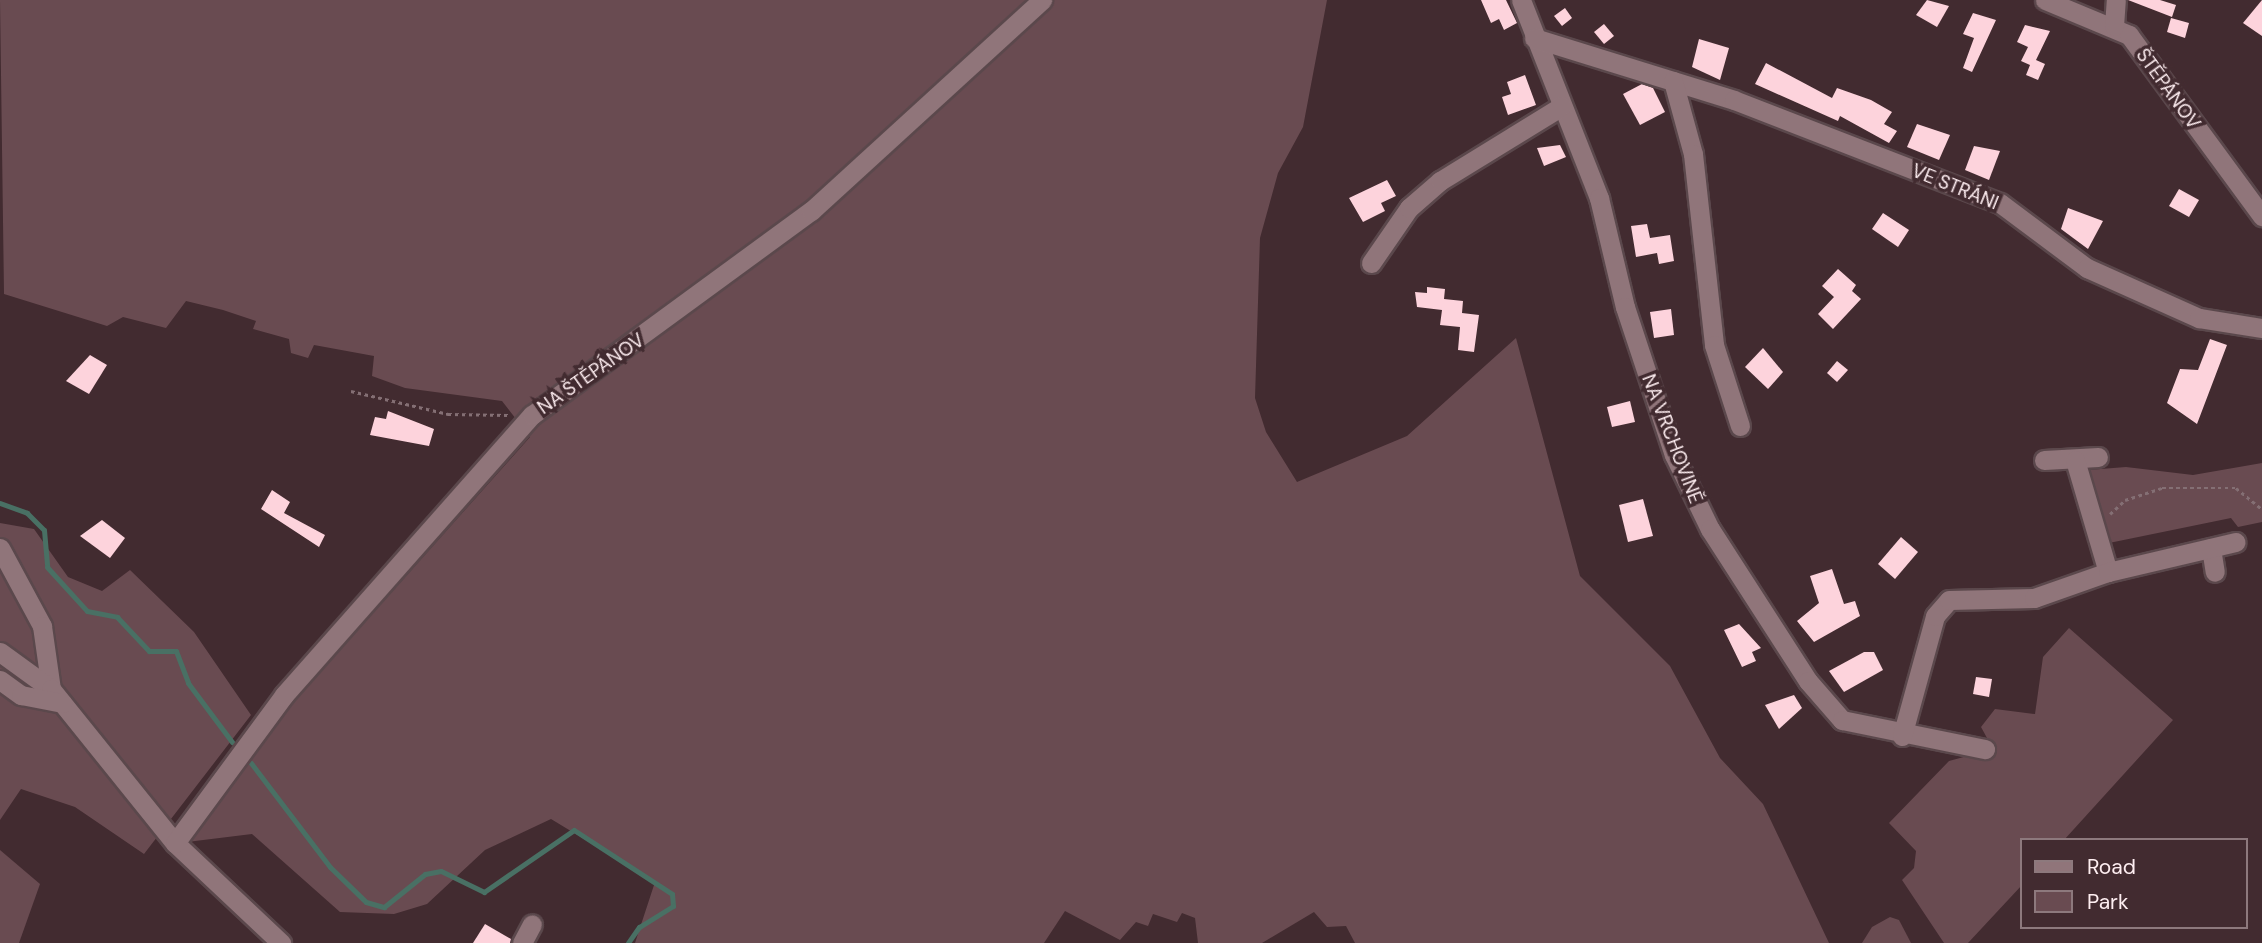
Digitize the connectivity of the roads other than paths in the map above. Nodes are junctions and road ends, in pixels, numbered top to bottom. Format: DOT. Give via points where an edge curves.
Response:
graph roads {
  1 [pos="1042,0"];
  2 [pos="1521,0"];
  3 [pos="2045,0"];
  4 [pos="2116,0"];
  5 [pos="2114,26"];
  6 [pos="1534,38"];
  7 [pos="1673,81"];
  8 [pos="1562,106"];
  9 [pos="2262,216"];
  10 [pos="1371,263"];
  11 [pos="2262,328"];
  12 [pos="1740,426"];
  13 [pos="2098,457"];
  14 [pos="2044,460"];
  15 [pos="2075,460"];
  16 [pos="2236,542"];
  17 [pos="0,548"];
  18 [pos="2211,548"];
  19 [pos="2108,572"];
  20 [pos="2215,572"];
  21 [pos="4,661"];
  22 [pos="0,680"];
  23 [pos="56,696"];
  24 [pos="1902,736"];
  25 [pos="1985,750"];
  26 [pos="175,843"];
  27 [pos="532,924"];
  28 [pos="281,943"];
  29 [pos="522,943"];
  1 -- 26 [label="street, NA ŠTĚPÁNOV" via="811,211 532,415 284,695"];
  2 -- 6 [label="street, NA VRCHOVINĚ"];
  3 -- 5 [label="street, ŠTĚPÁNOV"];
  4 -- 5 [label="street"];
  5 -- 9 [label="street, ŠTĚPÁNOV" via="2129,35"];
  6 -- 7 [label="street, VE STRÁNI"];
  6 -- 8 [label="street, NA VRCHOVINĚ"];
  7 -- 11 [label="street, VE STRÁNI" via="2000,203 2087,268 2199,318"];
  7 -- 12 [label="street" via="1693,154 1714,345"];
  8 -- 10 [label="street" via="1440,181 1409,208"];
  8 -- 24 [label="street, NA VRCHOVINĚ" via="1599,198 1625,307 1688,492 1830,709 1856,727"];
  13 -- 15 [label="street"];
  14 -- 15 [label="street"];
  15 -- 19 [label="street"];
  16 -- 18 [label="street"];
  17 -- 23 [label="street" via="42,626"];
  18 -- 19 [label="street"];
  18 -- 20 [label="street"];
  19 -- 24 [label="street" via="2034,598 1958,596 1942,604"];
  21 -- 23 [label="street"];
  22 -- 23 [label="street" via="21,695"];
  23 -- 26 [label="street"];
  24 -- 25 [label="street, NA VRCHOVINĚ"];
  26 -- 28 [label="street"];
  27 -- 29 [label="street"];
}
